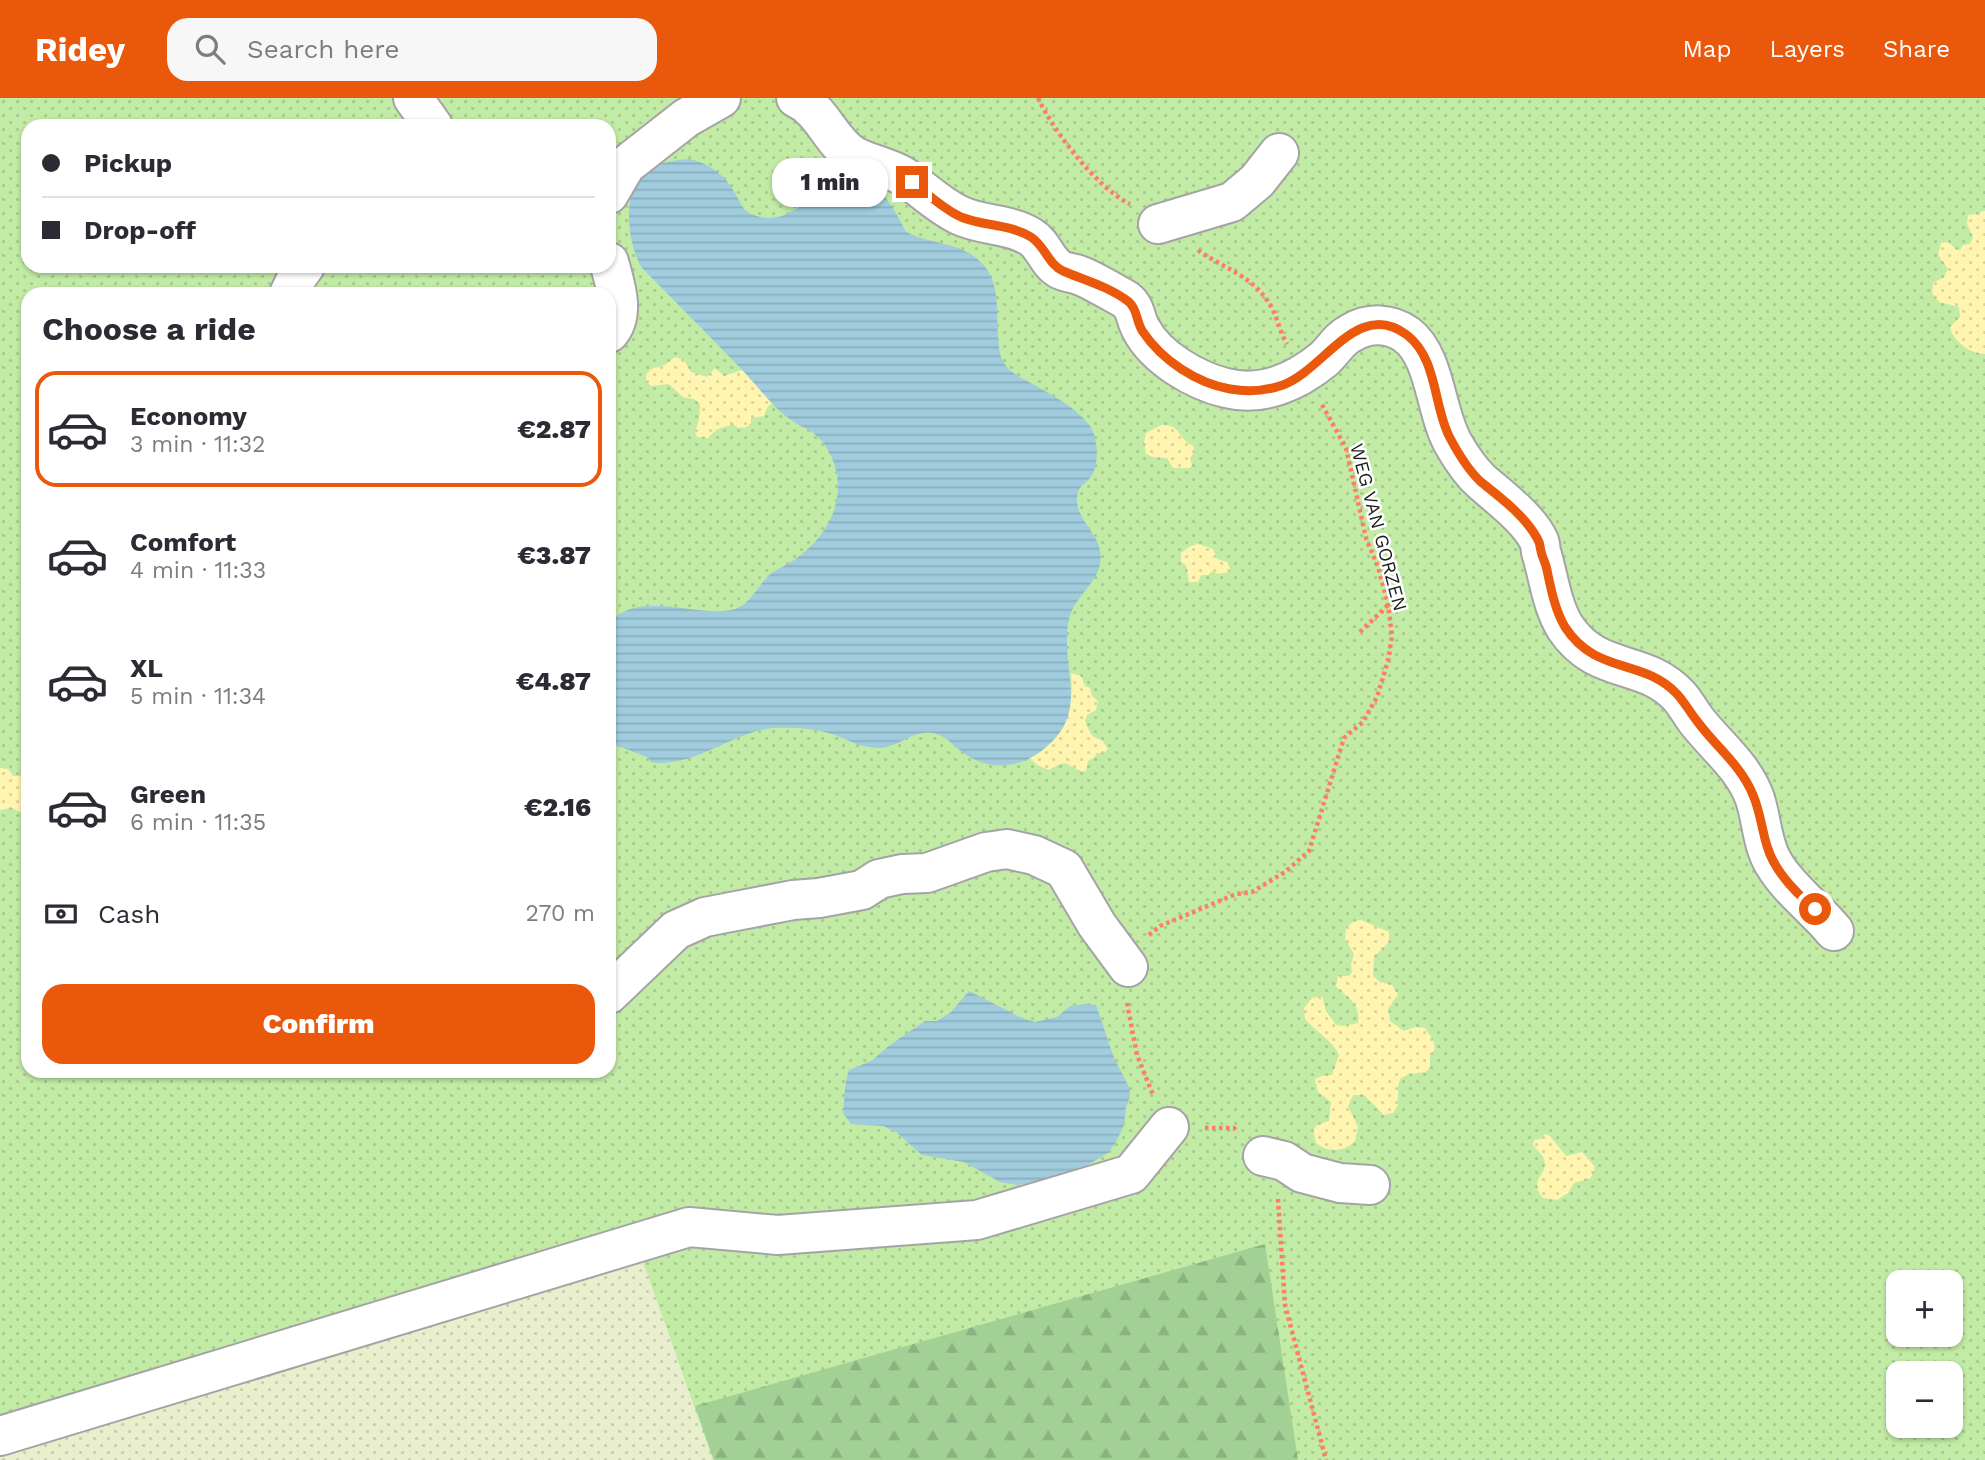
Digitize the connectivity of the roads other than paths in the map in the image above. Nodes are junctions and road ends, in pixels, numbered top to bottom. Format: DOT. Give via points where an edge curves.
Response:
graph roads {
  1 [pos="413,98"];
  2 [pos="721,98"];
  3 [pos="796,98"];
  4 [pos="428,119"];
  5 [pos="1279,153"];
  6 [pos="616,181"];
  7 [pos="1158,224"];
  8 [pos="616,289"];
  9 [pos="616,316"];
  10 [pos="1834,932"];
  11 [pos="1128,967"];
  12 [pos="616,987"];
  13 [pos="1169,1127"];
  14 [pos="1263,1156"];
  15 [pos="1370,1185"];
  16 [pos="0,1436"];
  1 -- 4 [label="lane"];
  2 -- 6 [label="lane" via="686,118 625,165"];
  3 -- 10 [label="lane" via="807,103 841,146 856,157 898,173 962,218 1032,238 1061,270 1125,299 1159,352 1181,369 1228,389 1284,385 1324,358 1347,334 1361,328 1385,325 1403,332 1415,342 1430,371 1447,433 1460,455 1539,541 1565,627 1592,655 1658,678 1680,698 1745,778 1774,865"];
  5 -- 7 [label="lane" via="1257,181 1232,202"];
  8 -- 9 [label="lane"];
  11 -- 12 [label="lane" via="1064,869 1007,849 928,873 879,879 862,890 689,923"];
  13 -- 16 [label="lane" via="1131,1174 977,1220 778,1235 689,1227"];
  14 -- 15 [label="lane" via="1284,1161 1302,1173"];
}
